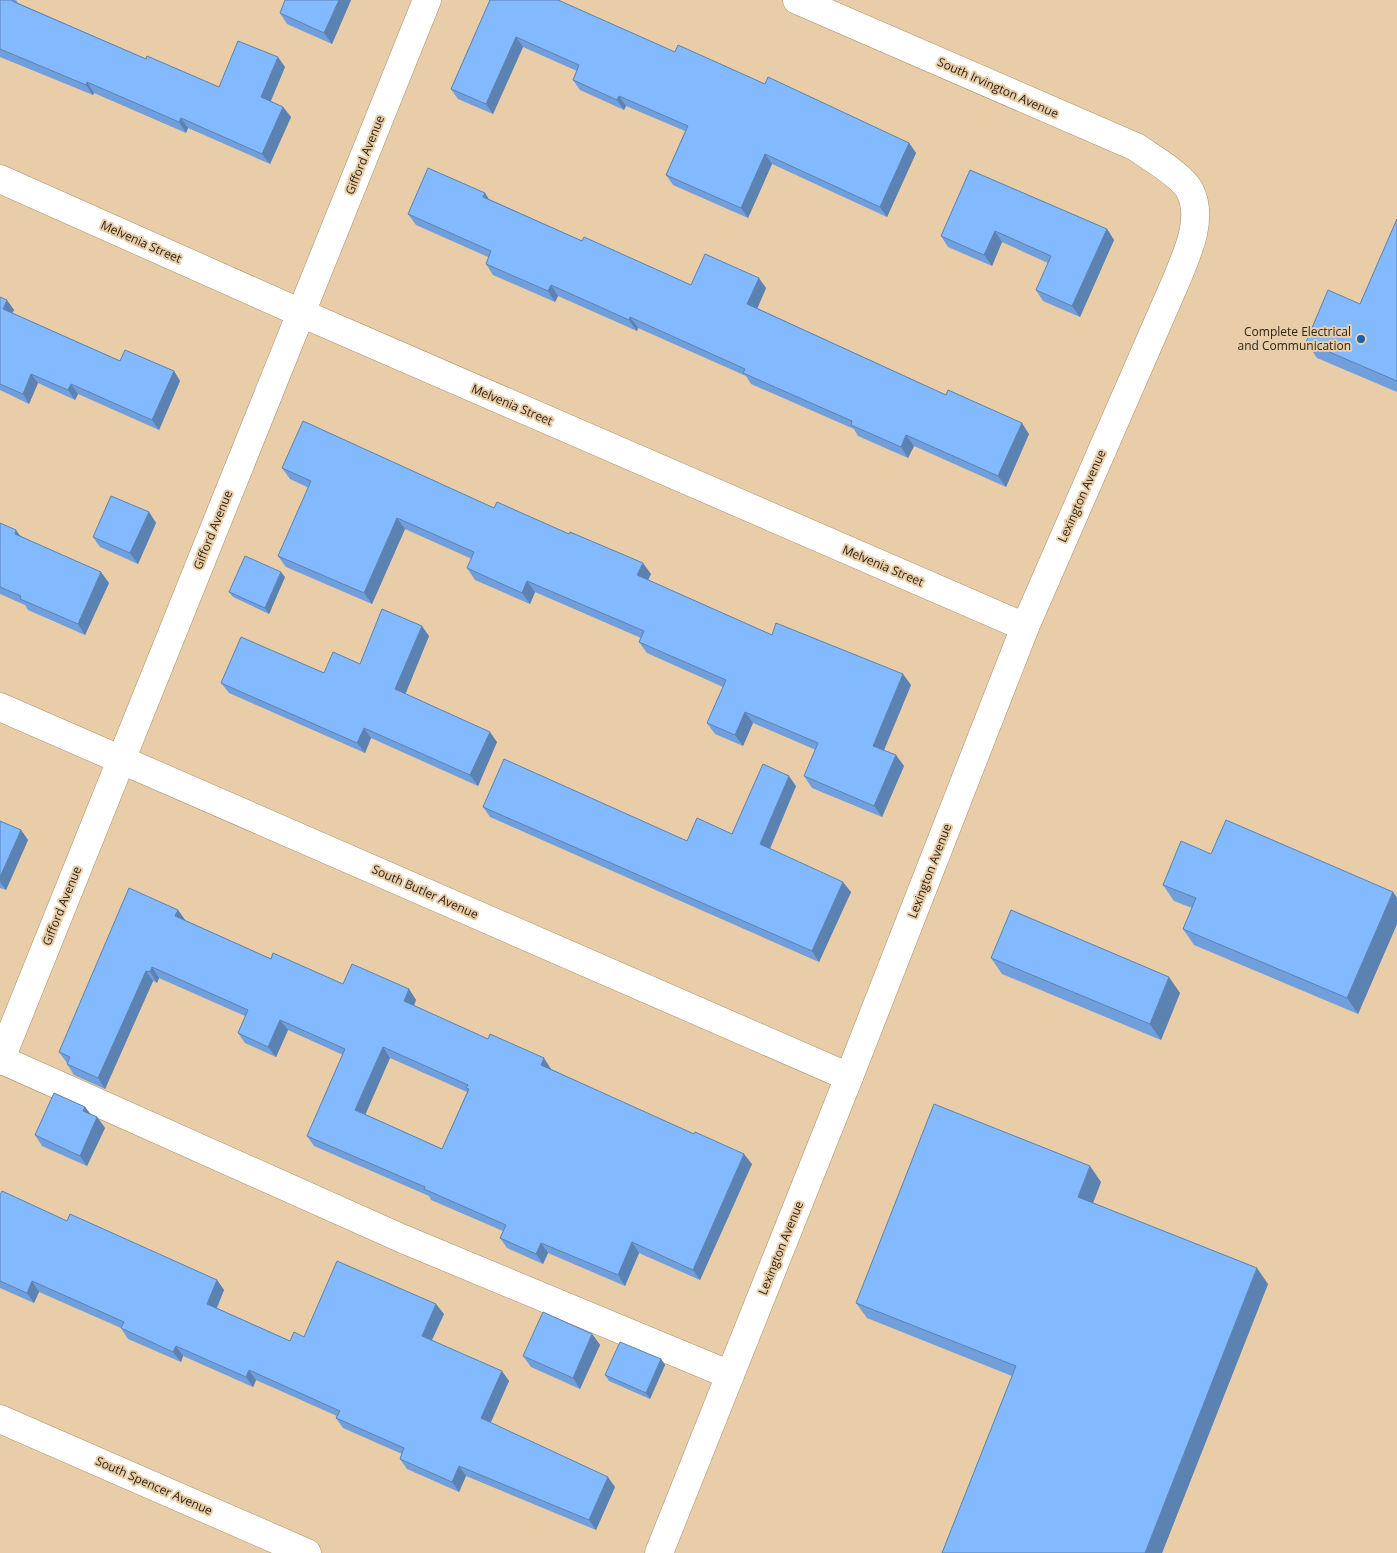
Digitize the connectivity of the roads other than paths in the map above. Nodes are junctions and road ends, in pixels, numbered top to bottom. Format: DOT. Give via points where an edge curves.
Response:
graph roads {
  1 [pos="427,0"];
  2 [pos="797,0"];
  3 [pos="0,179"];
  4 [pos="1190,191"];
  5 [pos="301,313"];
  6 [pos="1025,627"];
  7 [pos="0,707"];
  8 [pos="120,760"];
  9 [pos="0,1060"];
  10 [pos="849,1077"];
  11 [pos="730,1375"];
  12 [pos="0,1419"];
  13 [pos="307,1553"];
  14 [pos="659,1553"];
  1 -- 5 [label="street, Gifford Avenue"];
  2 -- 4 [label="street, South Irvington Avenue" via="1136,148 1166,167"];
  3 -- 5 [label="street, Melvenia Street"];
  4 -- 6 [label="street, Lexington Avenue" via="1197,223 1186,257"];
  5 -- 6 [label="street, Melvenia Street"];
  5 -- 8 [label="street, Gifford Avenue"];
  6 -- 10 [label="street, Lexington Avenue"];
  7 -- 8 [label="street, South Butler Avenue"];
  8 -- 9 [label="street, Gifford Avenue"];
  8 -- 10 [label="street, South Butler Avenue"];
  9 -- 11 [label="street" via="403,1239"];
  10 -- 11 [label="street, Lexington Avenue"];
  11 -- 14 [label="street, Lexington Avenue"];
  12 -- 13 [label="street, South Spencer Avenue"];
}
